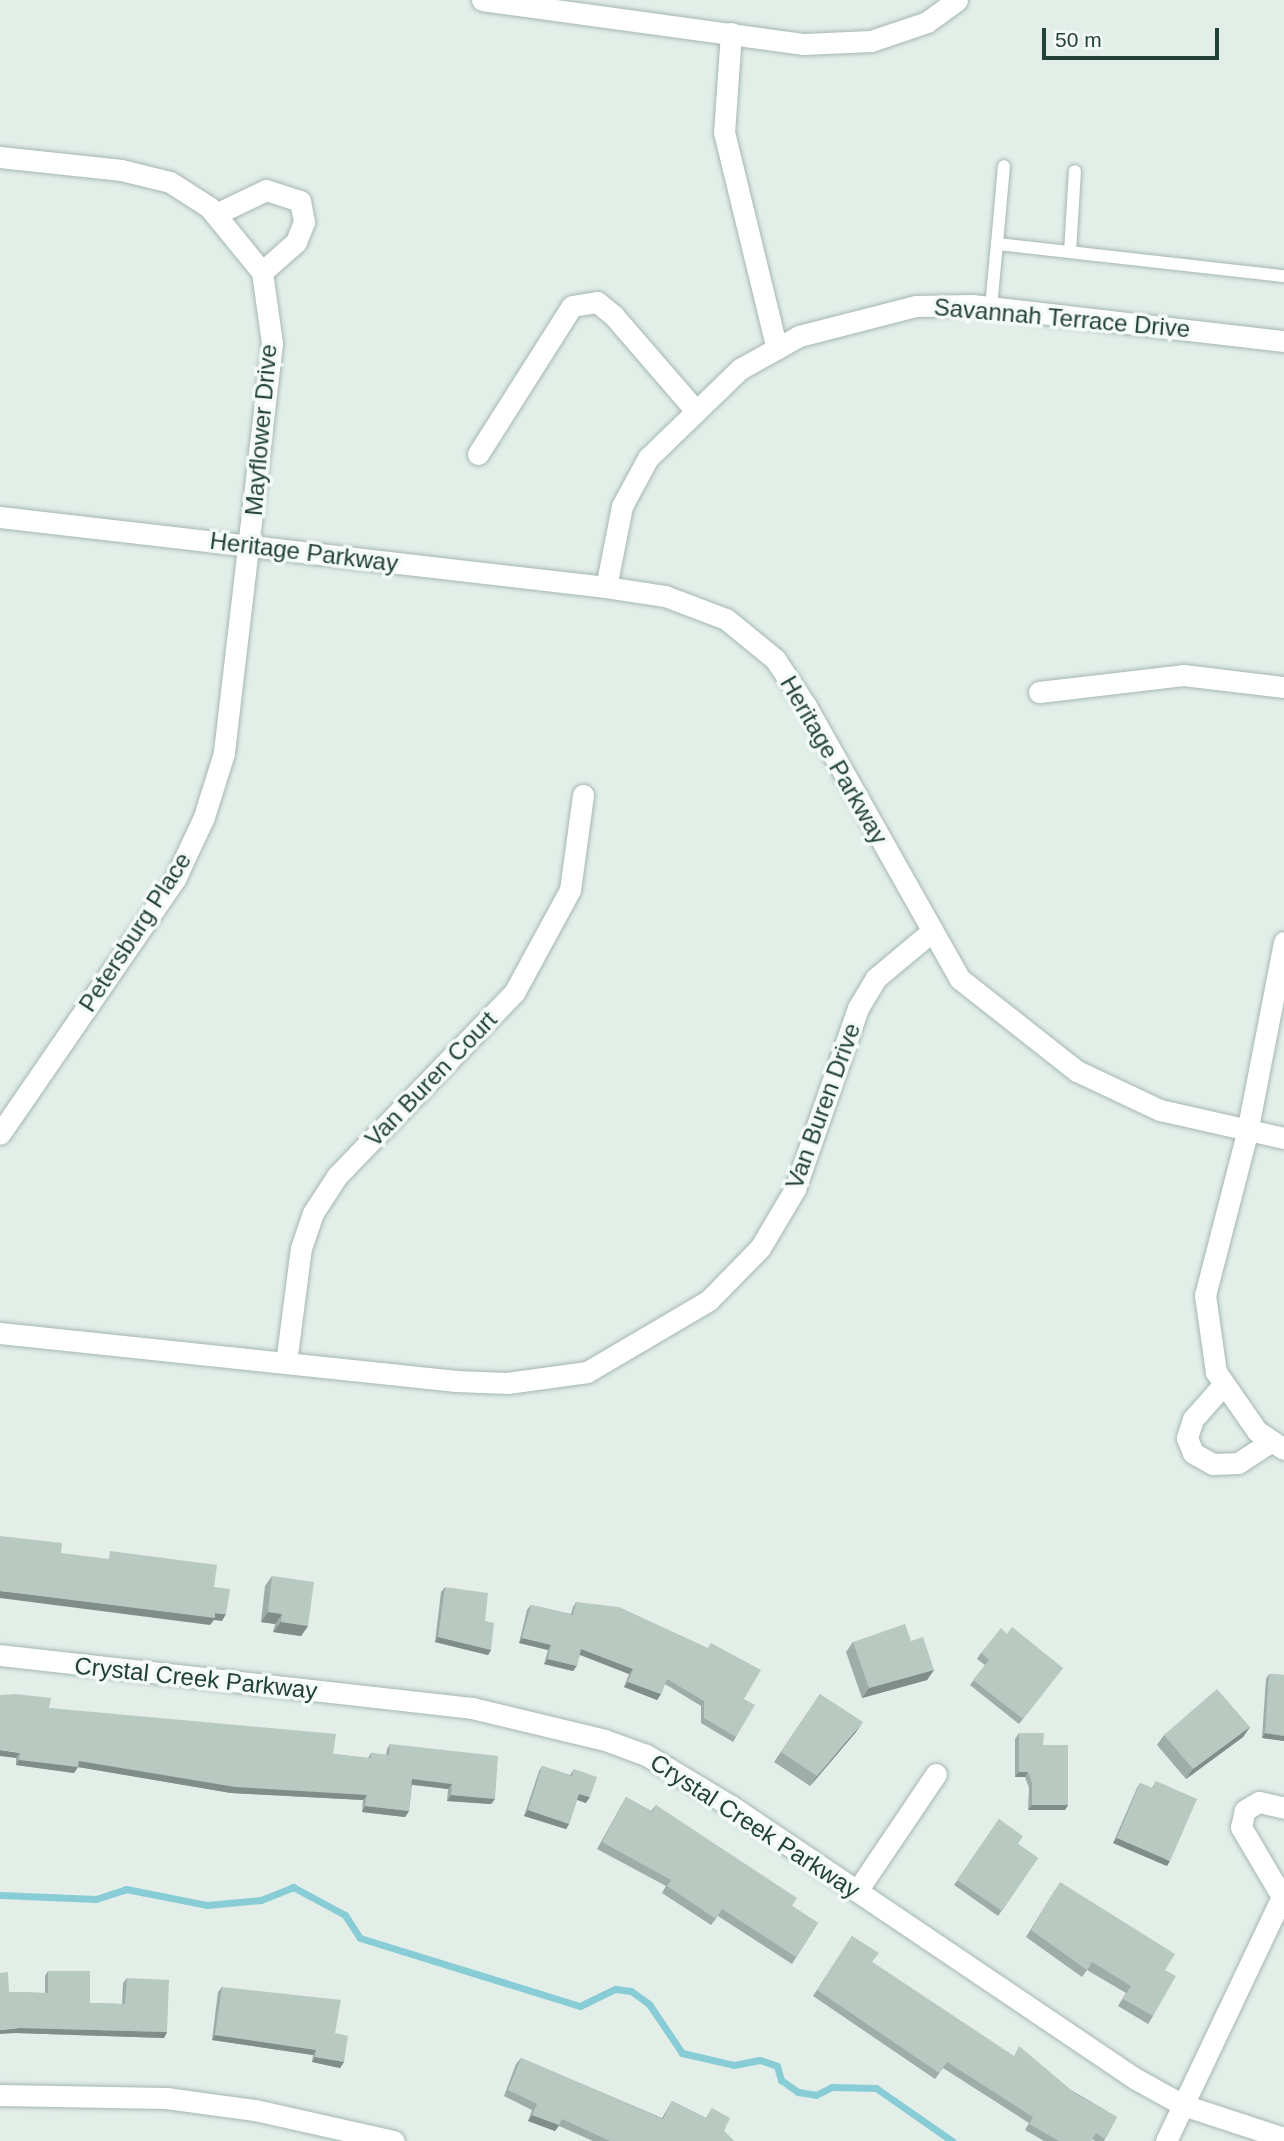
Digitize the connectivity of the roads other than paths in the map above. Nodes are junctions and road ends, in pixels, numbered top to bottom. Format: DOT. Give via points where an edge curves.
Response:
graph roads {
  1 [pos="482,0"];
  2 [pos="957,0"];
  3 [pos="731,33"];
  4 [pos="0,157"];
  5 [pos="1004,166"];
  6 [pos="1075,171"];
  7 [pos="216,214"];
  8 [pos="997,244"];
  9 [pos="1070,252"];
  10 [pos="262,272"];
  11 [pos="1284,276"];
  12 [pos="991,307"];
  13 [pos="1284,341"];
  14 [pos="777,349"];
  15 [pos="695,410"];
  16 [pos="478,454"];
  17 [pos="0,517"];
  18 [pos="251,546"];
  19 [pos="607,587"];
  20 [pos="1284,687"];
  21 [pos="1039,692"];
  22 [pos="583,795"];
  23 [pos="931,932"];
  24 [pos="1284,942"];
  25 [pos="1247,1133"];
  26 [pos="0,1134"];
  27 [pos="1284,1138"];
  28 [pos="0,1333"];
  29 [pos="286,1363"];
  30 [pos="1224,1384"];
  31 [pos="1278,1445"];
  32 [pos="0,1655"];
  33 [pos="936,1774"];
  34 [pos="1284,1808"];
  35 [pos="857,1891"];
  36 [pos="1283,1893"];
  37 [pos="0,2095"];
  38 [pos="1183,2105"];
  39 [pos="1284,2138"];
  40 [pos="394,2141"];
  41 [pos="1166,2141"];
  1 -- 3 [label="street"];
  2 -- 3 [label="street" via="927,22 872,41 804,44"];
  3 -- 14 [label="street" via="724,132"];
  4 -- 7 [label="street" via="170,182"];
  5 -- 8 [label="lane"];
  6 -- 9 [label="lane"];
  7 -- 10 [label="street"];
  7 -- 10 [label="street" via="266,190 300,201 304,222 296,242"];
  8 -- 9 [label="lane"];
  8 -- 12 [label="lane"];
  9 -- 11 [label="lane"];
  10 -- 18 [label="street, Mayflower Drive" via="272,344"];
  12 -- 13 [label="street, Savannah Terrace Drive"];
  12 -- 14 [label="street, Savannah Terrace Drive" via="916,306 856,316"];
  14 -- 15 [label="street, Savannah Terrace Drive" via="740,369"];
  15 -- 16 [label="street" via="597,302 572,306"];
  15 -- 19 [label="street, Savannah Terrace Drive" via="648,458 622,506"];
  17 -- 18 [label="street, Heritage Parkway"];
  18 -- 19 [label="street, Heritage Parkway"];
  18 -- 26 [label="street, Petersburg Place" via="224,754 204,817 175,879"];
  19 -- 23 [label="street, Heritage Parkway" via="665,596 726,619 775,659"];
  20 -- 21 [label="street" via="1184,675"];
  22 -- 29 [label="street, Van Buren Court" via="570,890 514,993 337,1176 313,1213 301,1248"];
  23 -- 25 [label="street, Heritage Parkway" via="960,979 1077,1071 1160,1110"];
  23 -- 29 [label="street, Van Buren Drive" via="876,978 858,1008 795,1189 760,1248 709,1300 658,1335 587,1372 507,1384"];
  24 -- 25 [label="street"];
  25 -- 27 [label="street, Heritage Parkway"];
  25 -- 30 [label="street" via="1205,1295 1216,1372"];
  28 -- 29 [label="street"];
  30 -- 31 [label="street" via="1257,1431"];
  30 -- 31 [label="street" via="1193,1419 1187,1438 1193,1453 1213,1464 1238,1463"];
  32 -- 35 [label="street, Crystal Creek Parkway" via="472,1707 563,1726 646,1755"];
  33 -- 35 [label="street"];
  34 -- 36 [label="street" via="1259,1802 1245,1810 1241,1827"];
  35 -- 38 [label="street, Crystal Creek Parkway" via="1063,2035"];
  36 -- 38 [label="street"];
  37 -- 40 [label="street" via="166,2098 255,2110"];
  38 -- 39 [label="street, Crystal Creek Parkway"];
  38 -- 41 [label="street"];
}
